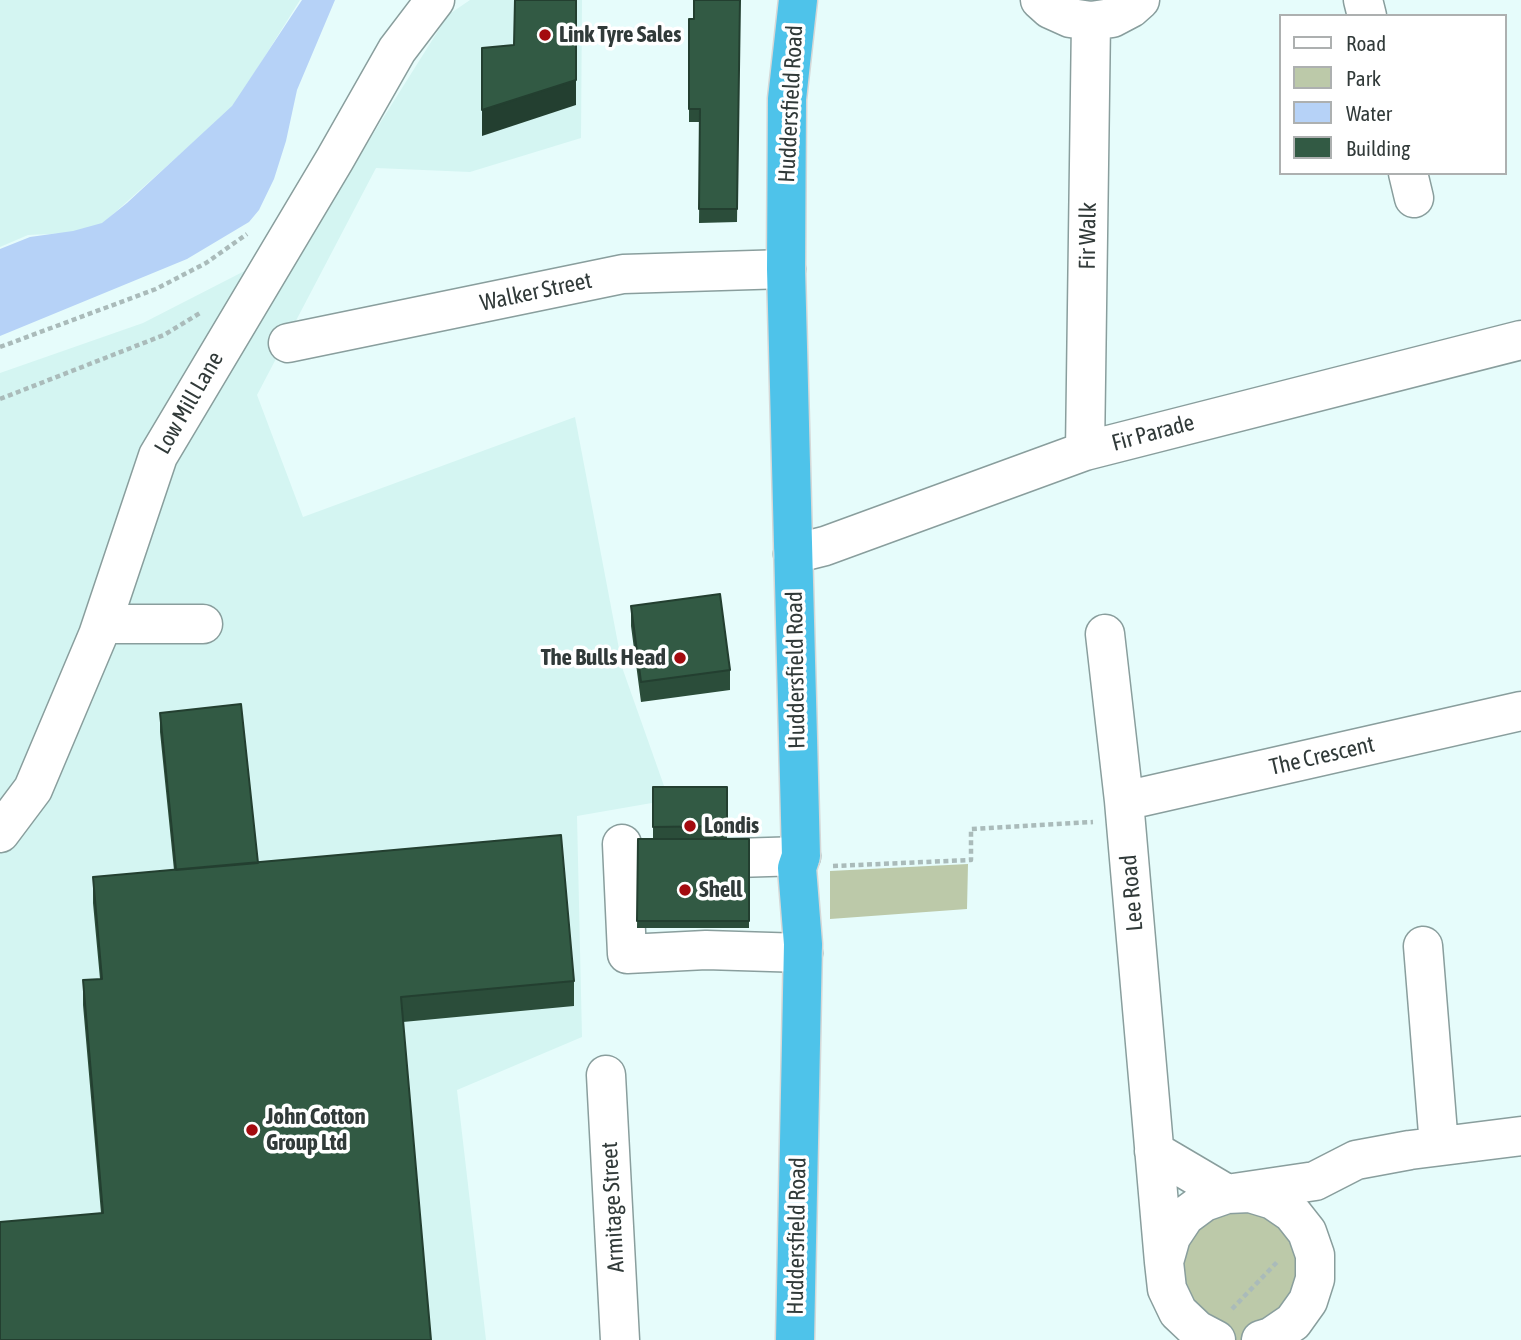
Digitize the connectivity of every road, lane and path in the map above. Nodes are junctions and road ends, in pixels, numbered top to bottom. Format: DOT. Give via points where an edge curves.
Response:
graph roads {
  1 [pos="435,0"];
  2 [pos="798,0"];
  3 [pos="1040,0"];
  4 [pos="1140,0"];
  5 [pos="1091,21"];
  6 [pos="248,233"];
  7 [pos="786,270"];
  8 [pos="209,308"];
  9 [pos="1521,340"];
  10 [pos="288,343"];
  11 [pos="0,347"];
  12 [pos="0,399"];
  13 [pos="1086,451"];
  14 [pos="793,554"];
  15 [pos="102,624"];
  16 [pos="203,624"];
  17 [pos="1105,634"];
  18 [pos="1521,711"];
  19 [pos="1124,810"];
  20 [pos="0,833"];
  21 [pos="622,844"];
  22 [pos="799,862"];
  23 [pos="1423,946"];
  24 [pos="706,950"];
  25 [pos="803,953"];
  26 [pos="606,1075"];
  27 [pos="1521,1136"];
  28 [pos="1439,1146"];
  29 [pos="1154,1151"];
  30 [pos="1315,1181"];
  31 [pos="1227,1194"];
  32 [pos="1300,1223"];
  33 [pos="1164,1262"];
  34 [pos="1308,1301"];
  35 [pos="1211,1338"];
  36 [pos="620,1340"];
  37 [pos="795,1340"];
  38 [pos="1261,1340"];
  39 [pos="1317,1340"];
  1 -- 15 [label="street, Low Mill Lane" via="397,50 158,456"];
  2 -- 7 [label="highway, Huddersfield Road" via="787,99"];
  3 -- 5 [label="street" via="1069,18"];
  4 -- 5 [label="street" via="1112,18"];
  5 -- 13 [label="street, Fir Walk"];
  6 -- 11 [label="path" via="206,263 156,289"];
  7 -- 10 [label="street, Walker Street" via="623,274"];
  7 -- 14 [label="highway, Huddersfield Road"];
  8 -- 12 [label="path" via="164,335"];
  9 -- 13 [label="street, Fir Parade"];
  13 -- 14 [label="street, Fir Parade"];
  14 -- 22 [label="highway, Huddersfield Road"];
  15 -- 16 [label="street"];
  15 -- 20 [label="street, Low Mill Lane" via="33,789"];
  17 -- 19 [label="street, Lee Road"];
  18 -- 19 [label="street, The Crescent"];
  19 -- 22 [label="path" via="971,829 971,860"];
  19 -- 29 [label="street, Lee Road"];
  21 -- 24 [label="street" via="627,954"];
  22 -- 24 [label="street" via="703,859"];
  22 -- 25 [label="highway, Huddersfield Road"];
  23 -- 28 [label="street"];
  24 -- 25 [label="street"];
  25 -- 37 [label="highway, Huddersfield Road"];
  26 -- 36 [label="street, Armitage Street"];
  27 -- 28 [label="street"];
  28 -- 30 [label="street" via="1356,1160"];
  29 -- 31 [label="street"];
  29 -- 33 [label="street, Lee Road"];
  30 -- 31 [label="street"];
  30 -- 32 [label="street"];
  31 -- 32 [label="street" via="1250,1193 1273,1200"];
  31 -- 33 [label="street" via="1204,1202 1185,1216 1171,1237"];
  32 -- 34 [label="street" via="1315,1255 1315,1279"];
  32 -- 35 [label="path"];
  33 -- 35 [label="street, Lee Road" via="1167,1289 1178,1312"];
  34 -- 38 [label="street" via="1293,1322"];
  34 -- 39 [label="street"];
}
